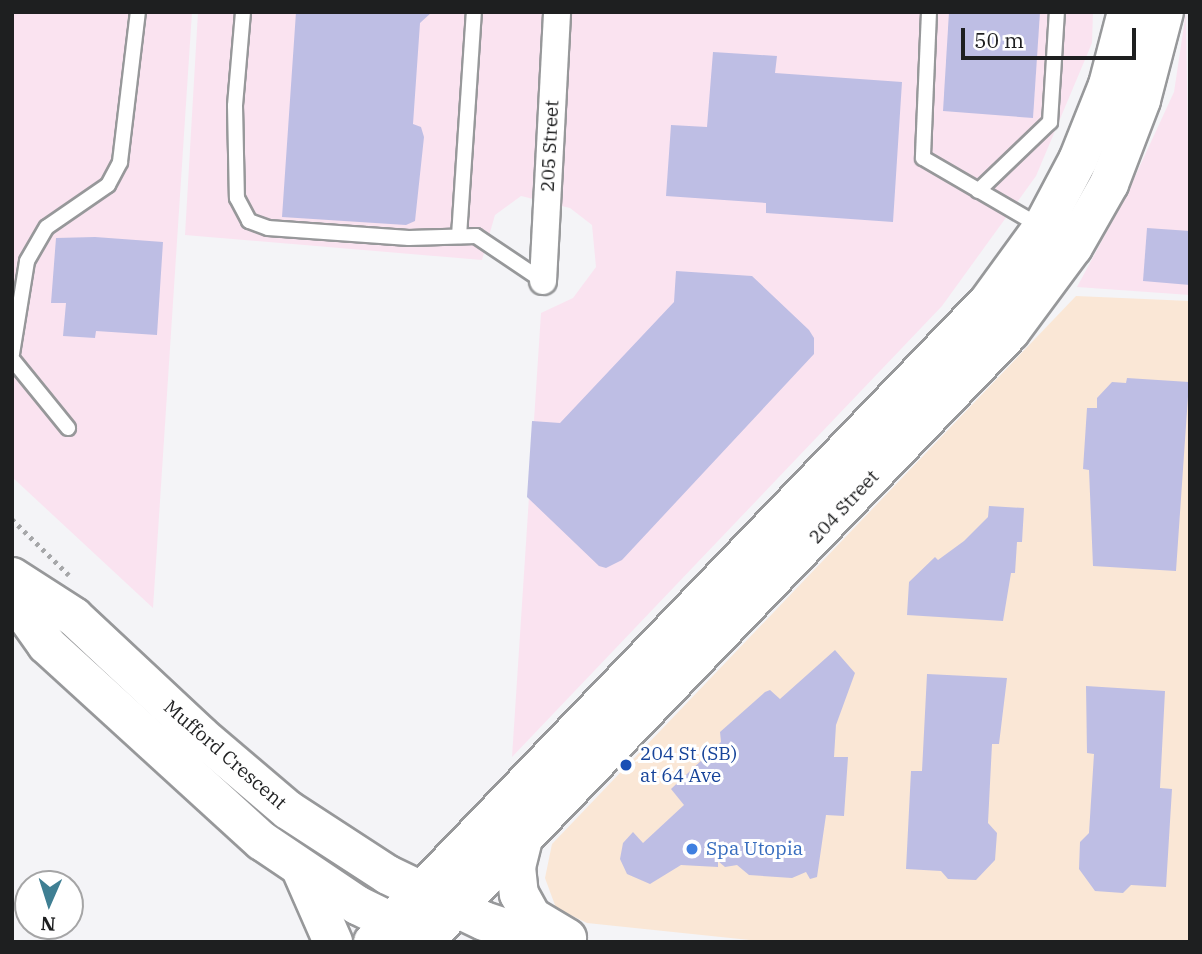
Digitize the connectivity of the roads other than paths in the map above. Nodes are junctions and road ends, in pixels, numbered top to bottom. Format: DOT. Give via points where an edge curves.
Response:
graph roads {
  1 [pos="138,12"];
  2 [pos="243,12"];
  3 [pos="474,12"];
  4 [pos="557,12"];
  5 [pos="929,12"];
  6 [pos="1057,12"];
  7 [pos="1127,12"];
  8 [pos="1164,12"];
  9 [pos="978,191"];
  10 [pos="459,236"];
  11 [pos="1058,237"];
  12 [pos="20,260"];
  13 [pos="543,281"];
  14 [pos="12,356"];
  15 [pos="68,428"];
  16 [pos="12,577"];
  17 [pos="12,596"];
  18 [pos="524,835"];
  19 [pos="300,867"];
  20 [pos="422,891"];
  21 [pos="456,908"];
  22 [pos="382,932"];
  23 [pos="428,941"];
  24 [pos="333,942"];
  25 [pos="547,942"];
  26 [pos="573,942"];
  1 -- 12 [label="lane" via="120,162 108,185 47,227"];
  2 -- 10 [label="lane" via="235,106 237,198 248,221 268,228 409,238"];
  3 -- 10 [label="lane"];
  4 -- 13 [label="street, 205 Street"];
  5 -- 9 [label="lane" via="923,158"];
  6 -- 9 [label="lane" via="1050,122"];
  7 -- 11 [label="main road, 204 Street"];
  8 -- 11 [label="main road, 204 Street" via="1141,100 1118,160"];
  9 -- 11 [label="lane"];
  10 -- 13 [label="lane" via="476,236 502,249"];
  11 -- 18 [label="main road, 204 Street" via="1001,342 675,684"];
  11 -- 20 [label="main road, 204 Street" via="973,319"];
  12 -- 14 [label="lane"];
  14 -- 15 [label="lane"];
  16 -- 20 [label="main road, Mufford Crescent" via="74,617 288,810 369,864"];
  17 -- 19 [label="main road, Mufford Crescent" via="47,645 183,772 262,841"];
  18 -- 21 [label="main road, 204 Street"];
  18 -- 26 [label="main road" via="516,867 519,894 532,917"];
  19 -- 22 [label="main road, Mufford Crescent"];
  19 -- 24 [label="main road"];
  20 -- 21 [label="main road, Mufford Crescent"];
  20 -- 22 [label="main road, 204 Street"];
  21 -- 23 [label="main road, 204 Street"];
  21 -- 25 [label="main road, Mufford Crescent"];
  22 -- 23 [label="main road, Mufford Crescent"];
}
